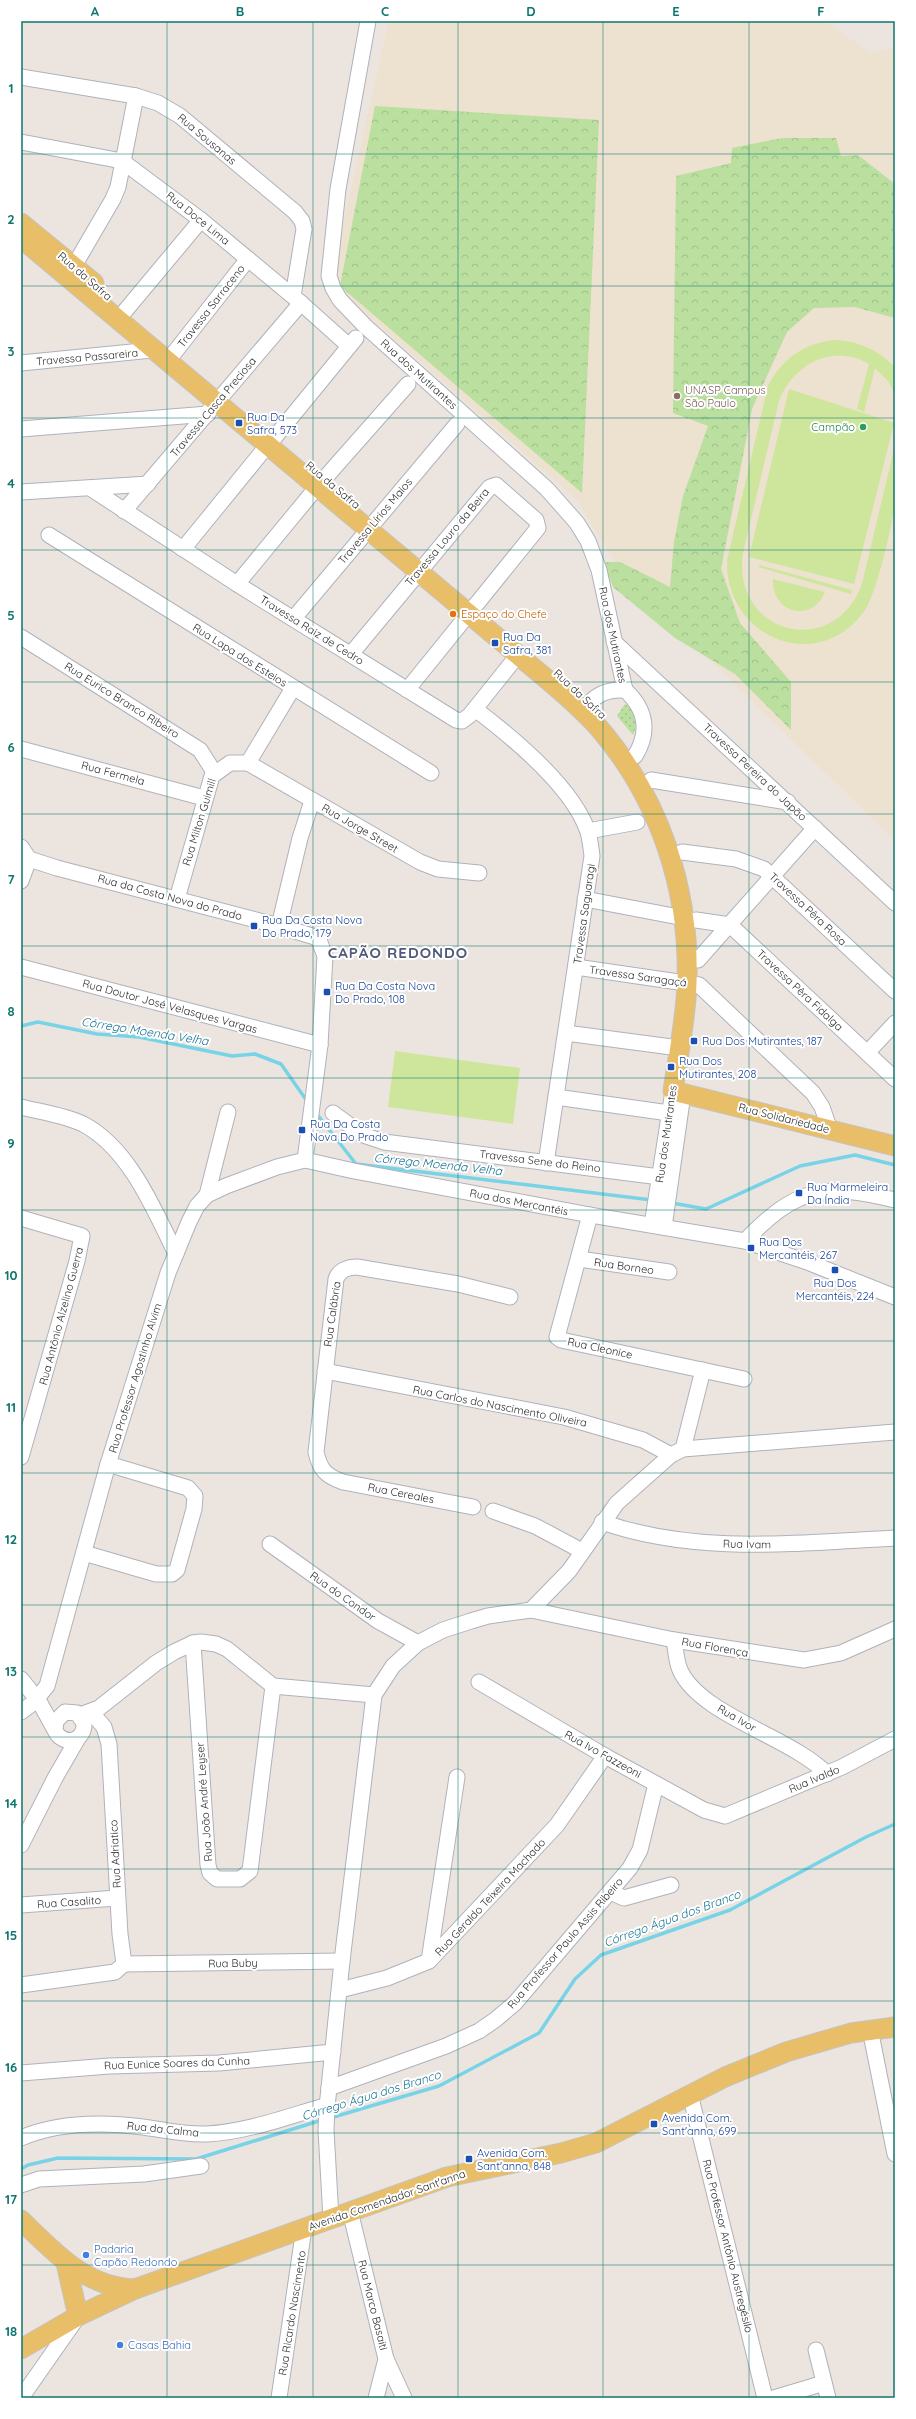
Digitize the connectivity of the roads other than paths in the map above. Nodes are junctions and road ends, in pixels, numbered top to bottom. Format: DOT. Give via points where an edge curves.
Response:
graph roads {
  1 [pos="368,21"];
  2 [pos="21,77"];
  3 [pos="136,96"];
  4 [pos="21,142"];
  5 [pos="122,162"];
  6 [pos="201,220"];
  7 [pos="21,223"];
  8 [pos="21,238"];
  9 [pos="248,259"];
  10 [pos="74,266"];
  11 [pos="297,300"];
  12 [pos="125,311"];
  13 [pos="152,350"];
  14 [pos="174,354"];
  15 [pos="21,362"];
  16 [pos="408,384"];
  17 [pos="216,404"];
  18 [pos="457,424"];
  19 [pos="21,429"];
  20 [pos="271,441"];
  21 [pos="321,483"];
  22 [pos="148,484"];
  23 [pos="90,488"];
  24 [pos="21,492"];
  25 [pos="124,511"];
  26 [pos="371,524"];
  27 [pos="49,535"];
  28 [pos="183,549"];
  29 [pos="422,567"];
  30 [pos="238,584"];
  31 [pos="472,608"];
  32 [pos="294,618"];
  33 [pos="21,637"];
  34 [pos="614,642"];
  35 [pos="351,654"];
  36 [pos="518,655"];
  37 [pos="293,688"];
  38 [pos="407,690"];
  39 [pos="625,690"];
  40 [pos="587,706"];
  41 [pos="475,709"];
  42 [pos="21,749"];
  43 [pos="635,756"];
  44 [pos="248,763"];
  45 [pos="214,772"];
  46 [pos="431,773"];
  47 [pos="651,780"];
  48 [pos="204,798"];
  49 [pos="312,801"];
  50 [pos="788,802"];
  51 [pos="637,822"];
  52 [pos="815,828"];
  53 [pos="588,831"];
  54 [pos="682,852"];
  55 [pos="25,853"];
  56 [pos="479,873"];
  57 [pos="772,875"];
  58 [pos="21,881"];
  59 [pos="177,899"];
  60 [pos="585,899"];
  61 [pos="895,902"];
  62 [pos="690,919"];
  63 [pos="730,925"];
  64 [pos="279,926"];
  65 [pos="698,960"];
  66 [pos="21,967"];
  67 [pos="576,967"];
  68 [pos="693,984"];
  69 [pos="895,991"];
  70 [pos="895,1023"];
  71 [pos="566,1033"];
  72 [pos="320,1045"];
  73 [pos="679,1048"];
  74 [pos="867,1053"];
  75 [pos="895,1079"];
  76 [pos="679,1087"];
  77 [pos="556,1097"];
  78 [pos="21,1107"];
  79 [pos="228,1112"];
  80 [pos="333,1113"];
  81 [pos="669,1113"];
  82 [pos="828,1123"];
  83 [pos="895,1134"];
  84 [pos="895,1146"];
  85 [pos="305,1160"];
  86 [pos="546,1162"];
  87 [pos="664,1179"];
  88 [pos="207,1195"];
  89 [pos="895,1200"];
  90 [pos="590,1215"];
  91 [pos="21,1218"];
  92 [pos="659,1222"];
  93 [pos="745,1241"];
  94 [pos="176,1254"];
  95 [pos="579,1259"];
  96 [pos="669,1272"];
  97 [pos="510,1297"];
  98 [pos="895,1297"];
  99 [pos="703,1370"];
  100 [pos="324,1371"];
  101 [pos="744,1379"];
  102 [pos="895,1432"];
  103 [pos="677,1452"];
  104 [pos="21,1457"];
  105 [pos="108,1464"];
  106 [pos="330,1478"];
  107 [pos="473,1507"];
  108 [pos="492,1511"];
  109 [pos="602,1522"];
  110 [pos="895,1538"];
  111 [pos="270,1544"];
  112 [pos="582,1551"];
  113 [pos="84,1553"];
  114 [pos="531,1610"];
  115 [pos="895,1629"];
  116 [pos="674,1640"];
  117 [pos="193,1643"];
  118 [pos="418,1643"];
  119 [pos="21,1679"];
  120 [pos="479,1682"];
  121 [pos="273,1686"];
  122 [pos="374,1695"];
  123 [pos="39,1701"];
  124 [pos="21,1712"];
  125 [pos="85,1715"];
  126 [pos="56,1732"];
  127 [pos="82,1735"];
  128 [pos="895,1739"];
  129 [pos="109,1744"];
  130 [pos="605,1756"];
  131 [pos="826,1774"];
  132 [pos="457,1777"];
  133 [pos="55,1778"];
  134 [pos="656,1784"];
  135 [pos="731,1815"];
  136 [pos="23,1837"];
  137 [pos="671,1885"];
  138 [pos="610,1892"];
  139 [pos="118,1898"];
  140 [pos="21,1905"];
  141 [pos="342,1961"];
  142 [pos="430,1961"];
  143 [pos="124,1964"];
  144 [pos="21,1985"];
  145 [pos="340,1990"];
  146 [pos="895,2027"];
  147 [pos="870,2029"];
  148 [pos="333,2052"];
  149 [pos="21,2073"];
  150 [pos="329,2088"];
  151 [pos="690,2094"];
  152 [pos="327,2106"];
  153 [pos="21,2138"];
  154 [pos="895,2152"];
  155 [pos="201,2166"];
  156 [pos="21,2185"];
  157 [pos="350,2211"];
  158 [pos="331,2218"];
  159 [pos="21,2220"];
  160 [pos="304,2228"];
  161 [pos="66,2263"];
  162 [pos="135,2289"];
  163 [pos="78,2316"];
  164 [pos="21,2349"];
  165 [pos="816,2350"];
  166 [pos="386,2359"];
  167 [pos="824,2383"];
  168 [pos="21,2398"];
  169 [pos="279,2398"];
  170 [pos="376,2398"];
  171 [pos="404,2398"];
  172 [pos="765,2398"];
  173 [pos="774,2398"];
  174 [pos="828,2398"];
  1 -- 34 [label="street, Rua dos Mutirantes" via="338,189 330,267 333,288 340,300 365,326 547,489 577,523 600,570"];
  2 -- 3 [label="street, Rua Sousanas"];
  3 -- 5 [label="street"];
  3 -- 11 [label="street, Rua Sousanas" via="150,99 170,109 299,217 304,234"];
  4 -- 5 [label="street, Rua Doce Lima"];
  5 -- 6 [label="street, Rua Doce Lima"];
  5 -- 10 [label="street" via="113,199"];
  6 -- 9 [label="street, Rua Doce Lima"];
  6 -- 12 [label="street"];
  7 -- 10 [label="main road, Rua da Safra"];
  8 -- 13 [label="main road, Rua da Safra"];
  9 -- 11 [label="street, Rua Doce Lima"];
  9 -- 14 [label="street, Travessa Sarraceno"];
  10 -- 12 [label="main road, Rua da Safra"];
  11 -- 17 [label="street, Travessa Casca Preciosa"];
  11 -- 20 [label="street, Rua Doce Lima" via="352,342"];
  12 -- 14 [label="main road, Rua da Safra"];
  13 -- 15 [label="street, Travessa Passareira"];
  13 -- 17 [label="main road, Rua da Safra"];
  14 -- 17 [label="main road, Rua da Safra"];
  16 -- 21 [label="street"];
  17 -- 19 [label="street"];
  17 -- 20 [label="main road, Rua da Safra"];
  17 -- 22 [label="street, Travessa Casca Preciosa"];
  18 -- 26 [label="street, Travessa Lírios Maios"];
  20 -- 21 [label="main road, Rua da Safra"];
  20 -- 28 [label="street, Rua Doce Lima"];
  21 -- 26 [label="main road, Rua da Safra"];
  21 -- 30 [label="street"];
  22 -- 23 [label="street"];
  22 -- 25 [label="street, Travessa Casca Preciosa"];
  23 -- 24 [label="street"];
  23 -- 25 [label="street, Travessa Raiz de Cedro"];
  25 -- 28 [label="street, Travessa Raiz de Cedro"];
  26 -- 29 [label="main road, Rua da Safra"];
  26 -- 32 [label="street, Travessa Lírios Maios"];
  27 -- 37 [label="street, Rua Lapa dos Esteios"];
  28 -- 30 [label="street, Travessa Raiz de Cedro"];
  29 -- 31 [label="main road, Rua da Safra"];
  29 -- 31 [label="street, Travessa Louro da Beira" via="490,487 499,487 539,525"];
  29 -- 35 [label="street, Travessa Louro da Beira"];
  30 -- 32 [label="street, Travessa Raiz de Cedro"];
  31 -- 36 [label="main road, Rua da Safra"];
  31 -- 38 [label="street, Travessa Louro da Beira"];
  31 -- 40 [label="main road, Rua da Safra"];
  32 -- 35 [label="street, Travessa Raiz de Cedro"];
  33 -- 45 [label="street, Rua Eurico Branco Ribeiro" via="200,750"];
  34 -- 39 [label="street, Rua dos Mutirantes"];
  34 -- 50 [label="street, Travessa Pereira do Japão"];
  35 -- 38 [label="street, Travessa Raiz de Cedro"];
  36 -- 40 [label="main road, Rua da Safra"];
  36 -- 41 [label="street, Travessa Raiz de Cedro"];
  37 -- 44 [label="street"];
  37 -- 46 [label="street, Rua Lapa dos Esteios"];
  38 -- 41 [label="street, Travessa Raiz de Cedro" via="459,721 467,718"];
  39 -- 40 [label="street" via="606,691"];
  39 -- 43 [label="street" via="641,709 644,721 641,745"];
  40 -- 43 [label="main road, Rua da Safra" via="607,719"];
  40 -- 62 [label="main road, Rua dos Mutirantes" via="626,764 654,813 673,862"];
  41 -- 53 [label="street, Travessa Saguaragi" via="536,760 559,786"];
  42 -- 48 [label="street, Rua Fermela"];
  43 -- 47 [label="main road, Rua dos Mutirantes"];
  44 -- 45 [label="street, Rua Milton Guimill" via="230,763"];
  44 -- 49 [label="street, Rua Jorge Street"];
  45 -- 48 [label="street, Rua Milton Guimill"];
  47 -- 50 [label="street"];
  47 -- 54 [label="main road, Rua dos Mutirantes" via="670,819"];
  48 -- 59 [label="street, Rua Milton Guimill"];
  49 -- 56 [label="street, Rua Jorge Street" via="420,862 438,869"];
  49 -- 64 [label="street" via="300,838"];
  50 -- 52 [label="street, Travessa Pereira do Japão"];
  51 -- 53 [label="street"];
  52 -- 57 [label="street"];
  52 -- 61 [label="street, Travessa Pereira do Japão"];
  53 -- 60 [label="street, Travessa Saguaragi" via="592,856"];
  54 -- 57 [label="street, Travessa Pêra Rosa" via="736,859 764,869"];
  54 -- 62 [label="main road, Rua dos Mutirantes" via="690,882"];
  55 -- 58 [label="street"];
  55 -- 59 [label="street, Rua da Costa Nova do Prado"];
  57 -- 63 [label="street"];
  57 -- 69 [label="street, Travessa Pêra Rosa"];
  59 -- 64 [label="street, Rua da Costa Nova do Prado"];
  60 -- 62 [label="street"];
  60 -- 67 [label="street, Travessa Saguaragi"];
  62 -- 63 [label="street"];
  62 -- 65 [label="main road, Rua dos Mutirantes"];
  62 -- 68 [label="main road, Rua dos Mutirantes"];
  63 -- 65 [label="street"];
  63 -- 74 [label="street, Travessa Pêra Fidalga"];
  64 -- 72 [label="street, Rua da Costa Nova do Prado" via="315,937 323,947 325,956"];
  65 -- 68 [label="main road, Rua dos Mutirantes"];
  66 -- 72 [label="street, Rua Doutor José Velasques Vargas"];
  67 -- 68 [label="street, Travessa Saragaçá"];
  67 -- 71 [label="street, Travessa Saguaragi"];
  68 -- 73 [label="main road, Rua dos Mutirantes"];
  68 -- 76 [label="main road, Rua dos Mutirantes"];
  68 -- 82 [label="street" via="813,1093"];
  70 -- 74 [label="street"];
  71 -- 73 [label="street"];
  71 -- 77 [label="street, Travessa Saguaragi"];
  72 -- 85 [label="street, Rua da Costa Nova do Prado"];
  73 -- 76 [label="main road, Rua dos Mutirantes"];
  74 -- 75 [label="street, Travessa Pêra Fidalga"];
  76 -- 81 [label="street, Rua dos Mutirantes"];
  76 -- 82 [label="main road, Rua Solidariedade"];
  76 -- 87 [label="street, Rua dos Mutirantes"];
  77 -- 81 [label="street"];
  77 -- 86 [label="street, Travessa Saguaragi"];
  78 -- 94 [label="street" via="81,1124 106,1140 130,1167"];
  79 -- 88 [label="street"];
  80 -- 86 [label="street, Travessa Sene do Reino" via="370,1139"];
  81 -- 87 [label="street, Rua dos Mutirantes"];
  82 -- 83 [label="main road, Rua Solidariedade"];
  82 -- 84 [label="main road, Rua Solidariedade"];
  85 -- 88 [label="street, Rua dos Mercantéis" via="248,1177"];
  85 -- 90 [label="street, Rua dos Mercantéis"];
  86 -- 87 [label="street, Travessa Sene do Reino"];
  87 -- 92 [label="street, Rua dos Mutirantes"];
  88 -- 94 [label="street, Rua dos Mercantéis" via="192,1215"];
  89 -- 93 [label="street" via="839,1190 804,1196 778,1209"];
  90 -- 92 [label="street, Rua dos Mercantéis"];
  90 -- 95 [label="street, Rua Cleonice"];
  91 -- 104 [label="street, Rua Antônio Alzelino Guerra" via="82,1236"];
  92 -- 93 [label="street, Rua dos Mercantéis"];
  93 -- 98 [label="street, Rua dos Mercantéis" via="810,1263"];
  94 -- 105 [label="street, Rua Professor Agostinho Alvim"];
  95 -- 96 [label="street, Rua Borneo"];
  95 -- 99 [label="street, Rua Cleonice" via="557,1337 561,1340"];
  97 -- 100 [label="street, Rua Calábria" via="419,1276 357,1266 346,1269 336,1279"];
  99 -- 101 [label="street, Rua Cleonice"];
  99 -- 103 [label="street"];
  100 -- 103 [label="street, Rua Carlos do Nascimento Oliveira" via="564,1417"];
  100 -- 106 [label="street, Rua Calábria" via="316,1452 323,1472"];
  102 -- 103 [label="street"];
  103 -- 109 [label="street" via="624,1495"];
  105 -- 113 [label="street, Rua Professor Agostinho Alvim"];
  105 -- 113 [label="street" via="188,1488 195,1496 194,1508 177,1570 172,1574 156,1574"];
  106 -- 107 [label="street, Rua Cereales"];
  108 -- 112 [label="street" via="535,1526"];
  109 -- 110 [label="street, Rua Ivam" via="665,1538 745,1545"];
  109 -- 112 [label="street"];
  111 -- 118 [label="street, Rua do Condor" via="378,1621"];
  112 -- 114 [label="street" via="568,1571"];
  113 -- 123 [label="street, Rua Professor Agostinho Alvim" via="47,1686"];
  114 -- 116 [label="street, Rua Florença"];
  114 -- 118 [label="street, Rua Florença" via="471,1620"];
  115 -- 116 [label="street, Rua Florença" via="841,1653 804,1660"];
  116 -- 131 [label="street, Rua Ivor" via="680,1670 695,1689 723,1710 809,1759"];
  117 -- 121 [label="street" via="208,1642 227,1650"];
  117 -- 121 [label="street, Rua João André Leyser" via="208,1865 210,1873 217,1879 240,1879 250,1871"];
  117 -- 125 [label="street" via="156,1663"];
  118 -- 122 [label="street, Rua Florença" via="393,1666"];
  119 -- 123 [label="street"];
  120 -- 130 [label="street, Rua Ivo Fazzeoni"];
  121 -- 122 [label="street"];
  122 -- 141 [label="street"];
  123 -- 124 [label="street, Rua Professor Agostinho Alvim"];
  123 -- 125 [label="street"];
  123 -- 126 [label="street"];
  125 -- 126 [label="street" via="58,1717"];
  125 -- 127 [label="street"];
  125 -- 129 [label="street, Rua Adriatico" via="107,1734"];
  126 -- 127 [label="street" via="64,1740"];
  126 -- 133 [label="street" via="59,1752"];
  127 -- 129 [label="street" via="100,1735"];
  127 -- 133 [label="street"];
  128 -- 131 [label="street, Rua Ivaldo"];
  129 -- 139 [label="street, Rua Adriatico"];
  130 -- 134 [label="street, Rua Ivo Fazzeoni"];
  130 -- 142 [label="street, Rua Geraldo Teixeira Machado" via="557,1825"];
  131 -- 135 [label="street, Rua Ivaldo"];
  132 -- 142 [label="street"];
  133 -- 136 [label="street"];
  134 -- 135 [label="street, Rua Ivo Fazzeoni" via="704,1810"];
  134 -- 138 [label="street, Rua Professor Paulo Assis Ribeiro" via="640,1850 630,1868"];
  137 -- 138 [label="street" via="624,1898"];
  138 -- 150 [label="street, Rua Professor Paulo Assis Ribeiro" via="515,2003 496,2020 446,2046"];
  139 -- 140 [label="street, Rua Casalito"];
  139 -- 143 [label="street, Rua Adriatico"];
  141 -- 143 [label="street, Rua Buby"];
  141 -- 145 [label="street"];
  142 -- 145 [label="street, Rua Geraldo Teixeira Machado" via="387,1978"];
  143 -- 144 [label="street" via="115,1972"];
  145 -- 148 [label="street"];
  146 -- 147 [label="main road, Avenida Comendador Sant'anna"];
  147 -- 151 [label="main road, Avenida Comendador Sant'anna" via="786,2052"];
  147 -- 154 [label="street"];
  148 -- 149 [label="street, Rua Eunice Soares da Cunha" via="219,2063 109,2066"];
  148 -- 150 [label="street"];
  150 -- 152 [label="street"];
  151 -- 157 [label="main road, Avenida Comendador Sant'anna" via="596,2143 576,2150 447,2177"];
  151 -- 172 [label="street, Rua Professor Antônio Austregésilo"];
  152 -- 153 [label="street, Rua da Calma" via="220,2132 192,2134 96,2124 47,2130"];
  152 -- 158 [label="street"];
  155 -- 156 [label="street" via="144,2174 39,2179"];
  157 -- 158 [label="main road, Avenida Comendador Sant'anna"];
  157 -- 166 [label="street, Rua Marco Basaiti"];
  158 -- 160 [label="main road, Avenida Comendador Sant'anna"];
  159 -- 161 [label="main road"];
  160 -- 162 [label="main road, Avenida Comendador Sant'anna"];
  160 -- 169 [label="street, Rua Ricardo Nascimento"];
  161 -- 162 [label="main road" via="96,2281"];
  161 -- 163 [label="main road"];
  162 -- 163 [label="main road, Avenida Comendador Sant'anna"];
  163 -- 164 [label="main road, Avenida Comendador Sant'anna"];
  163 -- 168 [label="street"];
  165 -- 167 [label="street"];
  166 -- 170 [label="street, Rua Marco Basaiti"];
  166 -- 171 [label="street"];
  167 -- 173 [label="street"];
  167 -- 174 [label="street"];
}
